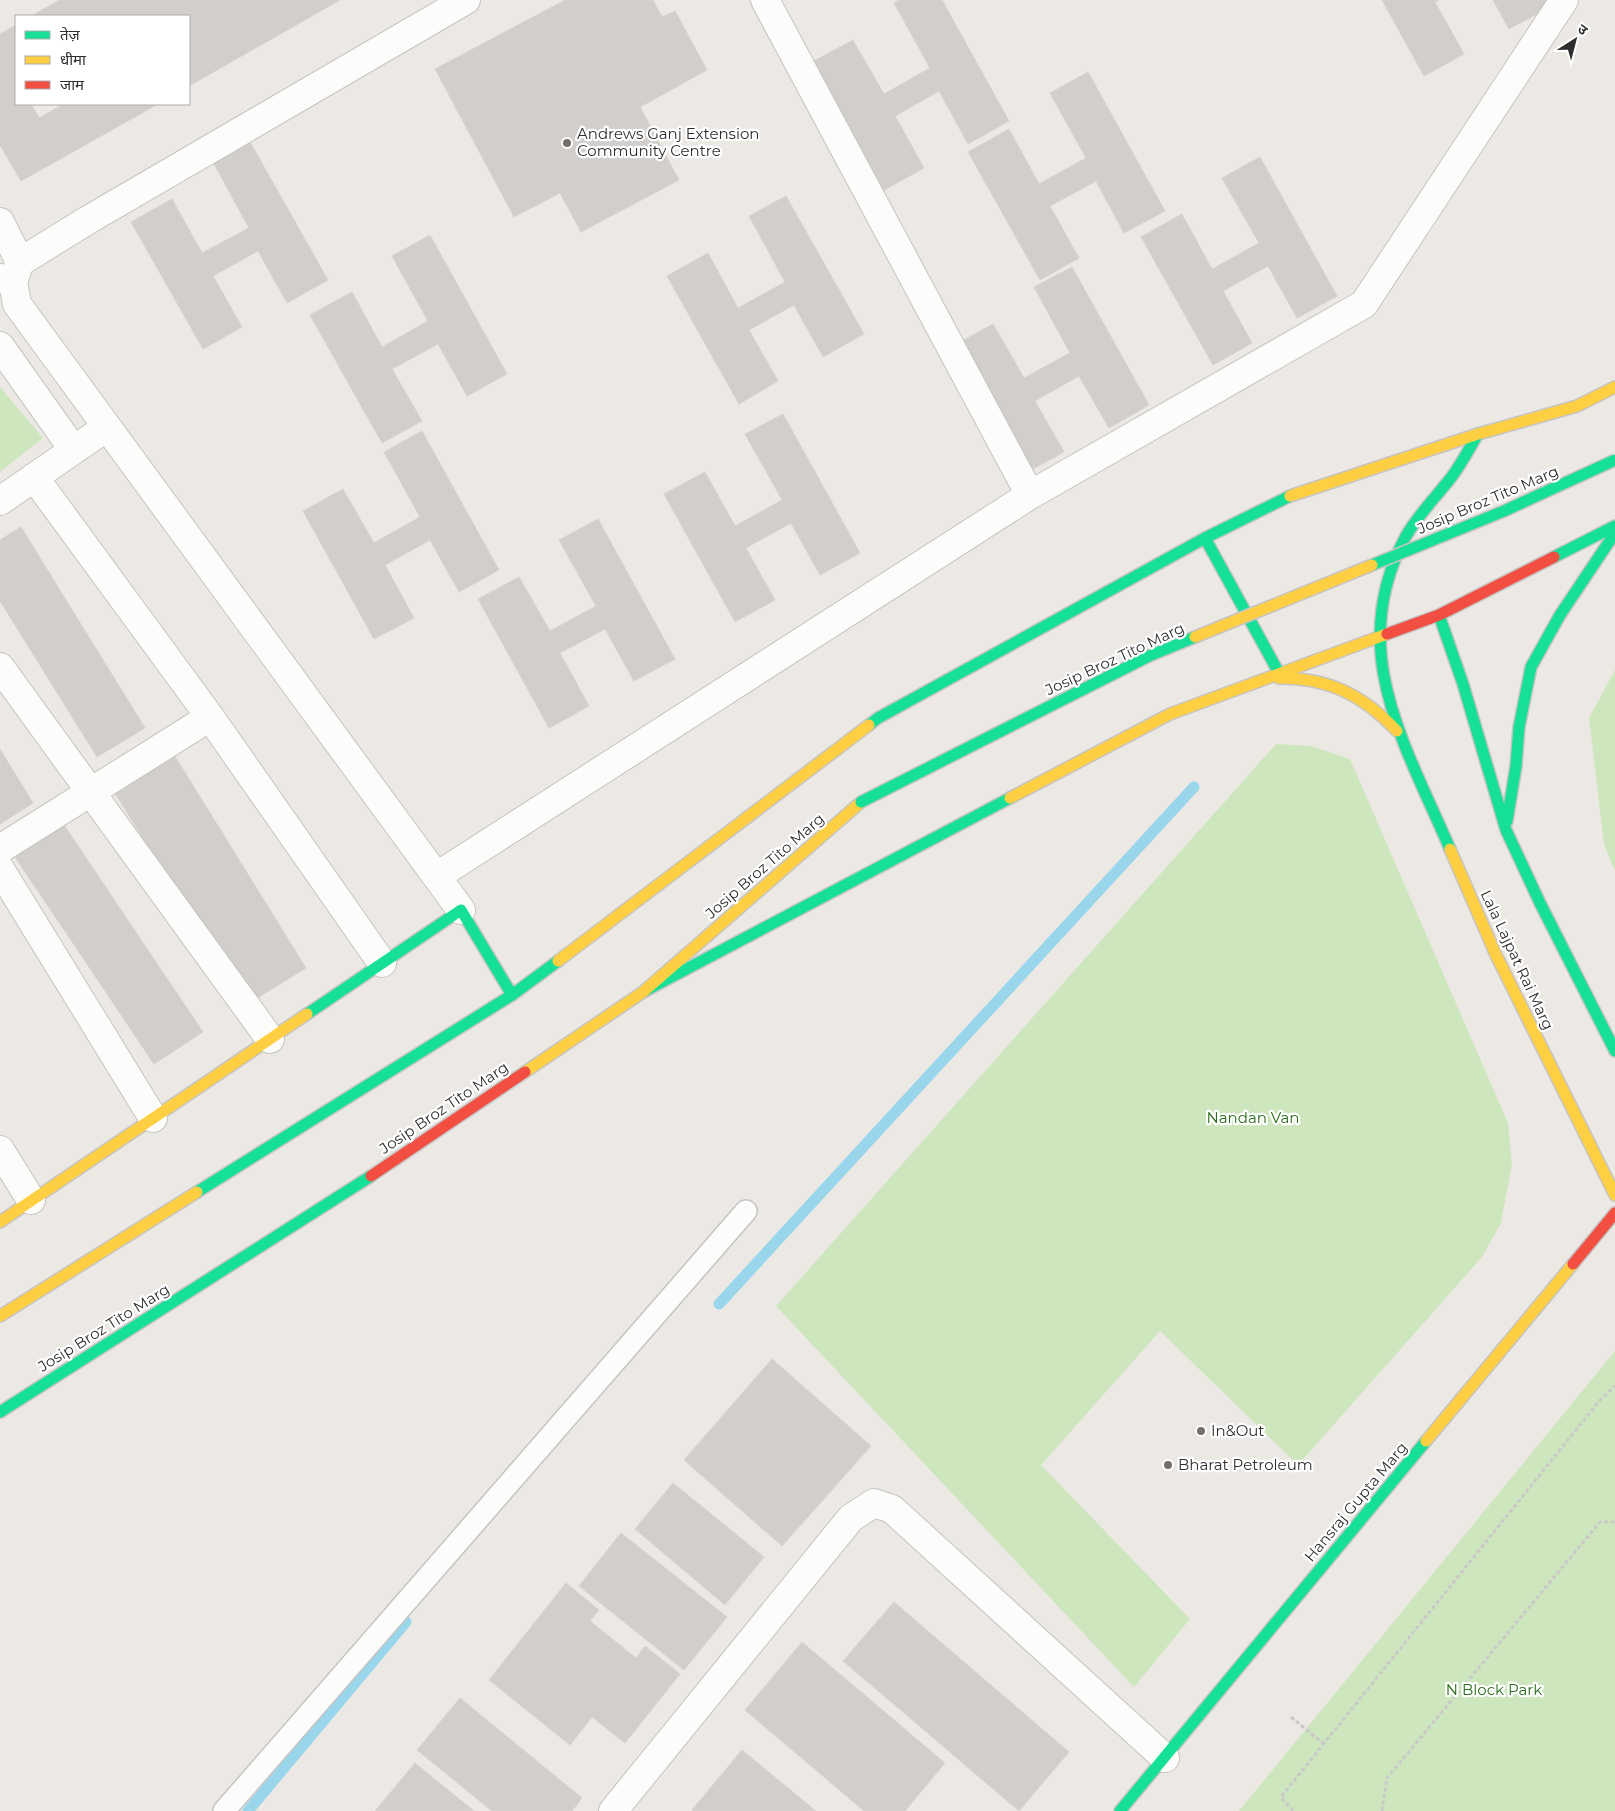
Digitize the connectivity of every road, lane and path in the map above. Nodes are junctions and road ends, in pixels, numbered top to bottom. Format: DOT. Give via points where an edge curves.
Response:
graph roads {
  1 [pos="465,0"];
  2 [pos="765,0"];
  3 [pos="1564,0"];
  4 [pos="0,222"];
  5 [pos="11,274"];
  6 [pos="0,346"];
  7 [pos="1615,387"];
  8 [pos="107,427"];
  9 [pos="1478,434"];
  10 [pos="73,449"];
  11 [pos="1615,460"];
  12 [pos="34,477"];
  13 [pos="1030,495"];
  14 [pos="0,501"];
  15 [pos="1615,526"];
  16 [pos="1615,533"];
  17 [pos="1205,538"];
  18 [pos="1439,615"];
  19 [pos="1380,637"];
  20 [pos="0,667"];
  21 [pos="1280,673"];
  22 [pos="1264,679"];
  23 [pos="210,718"];
  24 [pos="1400,734"];
  25 [pos="91,792"];
  26 [pos="1506,830"];
  27 [pos="0,849"];
  28 [pos="0,869"];
  29 [pos="437,876"];
  30 [pos="461,910"];
  31 [pos="382,963"];
  32 [pos="643,992"];
  33 [pos="512,995"];
  34 [pos="270,1039"];
  35 [pos="1615,1051"];
  36 [pos="153,1118"];
  37 [pos="0,1150"];
  38 [pos="1615,1195"];
  39 [pos="32,1200"];
  40 [pos="746,1211"];
  41 [pos="1615,1212"];
  42 [pos="0,1222"];
  43 [pos="0,1316"];
  44 [pos="1615,1386"];
  45 [pos="0,1412"];
  46 [pos="1615,1522"];
  47 [pos="1291,1717"];
  48 [pos="1324,1744"];
  49 [pos="1165,1758"];
  50 [pos="224,1811"];
  51 [pos="613,1811"];
  52 [pos="1120,1811"];
  53 [pos="1292,1811"];
  54 [pos="1382,1811"];
  1 -- 5 [label="street" via="88,220"];
  2 -- 13 [label="street"];
  3 -- 13 [label="street" via="1364,304"];
  4 -- 5 [label="street"];
  5 -- 8 [label="street" via="17,304"];
  6 -- 10 [label="street"];
  7 -- 9 [label="main road" via="1577,406"];
  8 -- 10 [label="street"];
  8 -- 29 [label="street"];
  9 -- 17 [label="main road" via="1295,494"];
  9 -- 19 [label="main road" via="1451,478 1432,498 1402,544 1386,591"];
  10 -- 12 [label="street"];
  11 -- 32 [label="main road, Josip Broz Tito Marg, bridge" via="1504,511 1149,656 861,802"];
  12 -- 14 [label="street"];
  12 -- 23 [label="street"];
  13 -- 29 [label="street"];
  15 -- 18 [label="main road"];
  16 -- 26 [label="main road" via="1530,666 1518,727 1516,766"];
  17 -- 21 [label="main road"];
  17 -- 33 [label="main road" via="878,718"];
  18 -- 19 [label="main road"];
  18 -- 26 [label="main road"];
  19 -- 21 [label="main road"];
  19 -- 24 [label="main road" via="1382,670"];
  20 -- 25 [label="street"];
  21 -- 22 [label="main road"];
  22 -- 24 [label="main road" via="1294,678 1330,684 1350,692 1386,717"];
  22 -- 32 [label="main road" via="1170,714"];
  23 -- 25 [label="street"];
  23 -- 31 [label="street"];
  24 -- 38 [label="main road, Lala Lajpat Rai Marg" via="1496,955"];
  25 -- 27 [label="street"];
  25 -- 34 [label="street"];
  26 -- 35 [label="main road"];
  28 -- 36 [label="street"];
  29 -- 30 [label="street"];
  30 -- 31 [label="main road"];
  30 -- 33 [label="main road"];
  31 -- 34 [label="main road"];
  32 -- 45 [label="main road, Josip Broz Tito Marg" via="360,1183"];
  33 -- 43 [label="main road"];
  34 -- 36 [label="main road"];
  36 -- 39 [label="main road"];
  37 -- 39 [label="street"];
  39 -- 42 [label="main road"];
  40 -- 50 [label="lane"];
  41 -- 49 [label="main road, Hansraj Gupta Marg"];
  44 -- 48 [label="path" via="1600,1400"];
  46 -- 54 [label="path" via="1600,1522 1387,1778"];
  47 -- 48 [label="path"];
  48 -- 53 [label="path" via="1281,1797"];
  49 -- 51 [label="street" via="892,1510 874,1503 851,1518"];
  49 -- 52 [label="main road, Hansraj Gupta Marg"];
}
